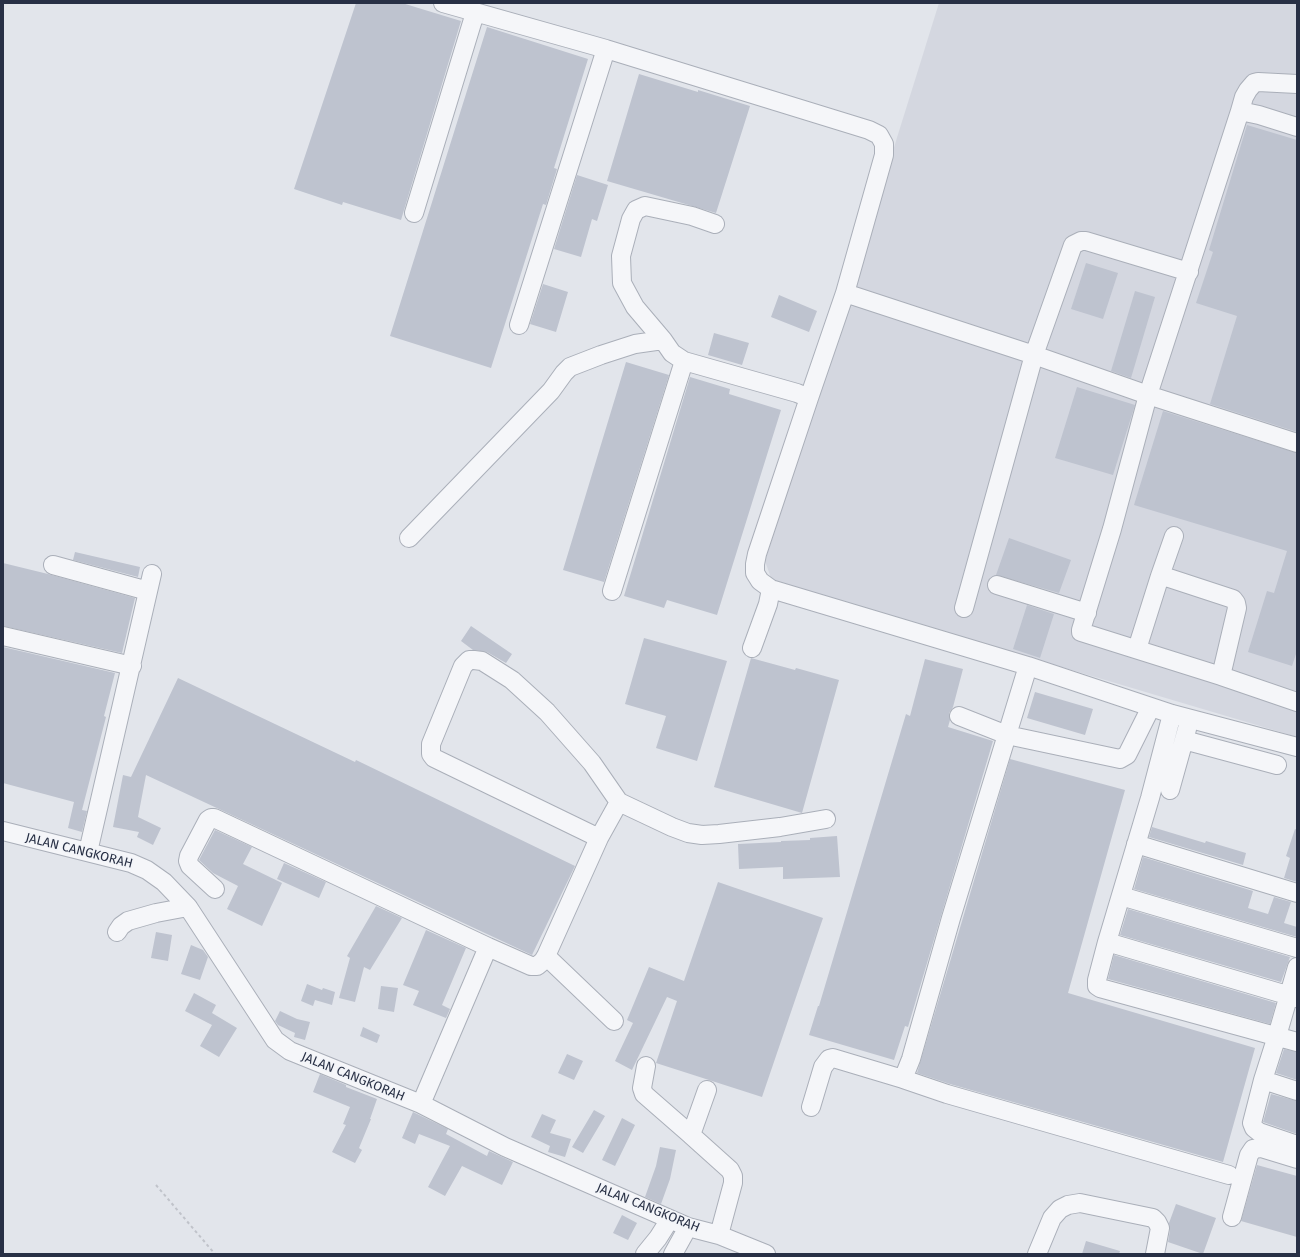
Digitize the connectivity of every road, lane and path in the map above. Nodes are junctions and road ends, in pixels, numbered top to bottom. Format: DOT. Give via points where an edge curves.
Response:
graph roads {
  1 [pos="443,3"];
  2 [pos="475,13"];
  3 [pos="606,49"];
  4 [pos="1297,84"];
  5 [pos="1240,111"];
  6 [pos="1297,127"];
  7 [pos="414,213"];
  8 [pos="715,224"];
  9 [pos="1189,272"];
  10 [pos="845,293"];
  11 [pos="519,325"];
  12 [pos="663,340"];
  13 [pos="1034,355"];
  14 [pos="684,361"];
  15 [pos="1148,395"];
  16 [pos="808,398"];
  17 [pos="1297,443"];
  18 [pos="1174,536"];
  19 [pos="409,538"];
  20 [pos="53,565"];
  21 [pos="152,574"];
  22 [pos="1160,576"];
  23 [pos="997,585"];
  24 [pos="771,589"];
  25 [pos="148,591"];
  26 [pos="612,591"];
  27 [pos="964,608"];
  28 [pos="1087,612"];
  29 [pos="3,636"];
  30 [pos="752,648"];
  31 [pos="1137,649"];
  32 [pos="132,666"];
  33 [pos="1028,666"];
  34 [pos="1221,676"];
  35 [pos="1297,702"];
  36 [pos="1151,707"];
  37 [pos="1172,714"];
  38 [pos="959,716"];
  39 [pos="1190,718"];
  40 [pos="1007,735"];
  41 [pos="1184,740"];
  42 [pos="1297,747"];
  43 [pos="1276,765"];
  44 [pos="1170,790"];
  45 [pos="619,802"];
  46 [pos="826,819"];
  47 [pos="3,831"];
  48 [pos="600,838"];
  49 [pos="1136,844"];
  50 [pos="88,852"];
  51 [pos="215,889"];
  52 [pos="1297,893"];
  53 [pos="1121,896"];
  54 [pos="188,907"];
  55 [pos="116,932"];
  56 [pos="1107,942"];
  57 [pos="488,947"];
  58 [pos="1297,948"];
  59 [pos="546,956"];
  60 [pos="1297,967"];
  61 [pos="1293,996"];
  62 [pos="614,1021"];
  63 [pos="1277,1036"];
  64 [pos="1297,1042"];
  65 [pos="646,1066"];
  66 [pos="903,1079"];
  67 [pos="1263,1080"];
  68 [pos="707,1090"];
  69 [pos="1297,1091"];
  70 [pos="421,1104"];
  71 [pos="810,1107"];
  72 [pos="691,1135"];
  73 [pos="1297,1145"];
  74 [pos="1297,1159"];
  75 [pos="1229,1175"];
  76 [pos="156,1185"];
  77 [pos="1232,1217"];
  78 [pos="670,1219"];
  79 [pos="688,1227"];
  80 [pos="719,1235"];
  81 [pos="762,1253"];
  82 [pos="215,1254"];
  83 [pos="645,1254"];
  84 [pos="673,1254"];
  85 [pos="1037,1254"];
  86 [pos="1155,1254"];
  1 -- 2 [label="street"];
  2 -- 3 [label="street"];
  2 -- 7 [label="street"];
  3 -- 10 [label="street" via="879,135 884,144 884,155"];
  3 -- 11 [label="street"];
  4 -- 5 [label="street" via="1254,83 1244,97"];
  5 -- 6 [label="street"];
  5 -- 9 [label="street"];
  8 -- 12 [label="street" via="692,216 645,206 636,210 631,220 621,256 622,283 635,307"];
  9 -- 13 [label="street" via="1086,241 1073,245"];
  9 -- 15 [label="street"];
  10 -- 13 [label="street"];
  10 -- 16 [label="street"];
  12 -- 14 [label="street" via="672,353"];
  12 -- 19 [label="street" via="634,344 570,367 551,391"];
  13 -- 15 [label="street"];
  13 -- 27 [label="street"];
  14 -- 16 [label="street"];
  14 -- 26 [label="street"];
  15 -- 17 [label="street"];
  15 -- 28 [label="street"];
  16 -- 24 [label="street" via="755,564 757,577"];
  18 -- 22 [label="street"];
  20 -- 25 [label="street"];
  21 -- 25 [label="street"];
  22 -- 31 [label="street"];
  22 -- 34 [label="street" via="1236,603"];
  23 -- 28 [label="street"];
  24 -- 30 [label="street"];
  24 -- 33 [label="street"];
  25 -- 32 [label="street"];
  28 -- 31 [label="street" via="1081,632"];
  29 -- 32 [label="street"];
  31 -- 34 [label="street"];
  32 -- 50 [label="street"];
  33 -- 36 [label="street" via="1071,674"];
  33 -- 40 [label="street"];
  34 -- 35 [label="street"];
  36 -- 37 [label="street"];
  36 -- 40 [label="street" via="1127,755 1120,759"];
  37 -- 39 [label="street"];
  37 -- 49 [label="street"];
  38 -- 40 [label="street"];
  39 -- 41 [label="street"];
  39 -- 42 [label="street"];
  40 -- 66 [label="street"];
  41 -- 43 [label="street"];
  41 -- 44 [label="street"];
  45 -- 46 [label="street" via="672,827 702,835 780,827"];
  45 -- 48 [label="street"];
  45 -- 48 [label="street" via="592,763 547,712 512,680 482,661 468,660 463,666 431,744 431,754 434,758"];
  47 -- 50 [label="street, JALAN CANGKORAH"];
  48 -- 59 [label="street"];
  49 -- 52 [label="street"];
  49 -- 53 [label="street"];
  50 -- 54 [label="street, JALAN CANGKORAH" via="131,862 147,870 164,882"];
  51 -- 57 [label="street" via="188,862 188,856 211,818"];
  53 -- 56 [label="street"];
  53 -- 58 [label="street"];
  54 -- 55 [label="street" via="128,921"];
  54 -- 70 [label="street, JALAN CANGKORAH" via="275,1040 290,1051"];
  56 -- 61 [label="street"];
  56 -- 63 [label="street" via="1097,980 1100,988"];
  57 -- 59 [label="street" via="531,966 537,966"];
  57 -- 70 [label="street"];
  59 -- 62 [label="street"];
  60 -- 61 [label="street"];
  61 -- 63 [label="street"];
  63 -- 64 [label="street"];
  63 -- 67 [label="street"];
  65 -- 72 [label="street" via="642,1088 644,1094"];
  66 -- 71 [label="street" via="833,1058 829,1059 823,1067"];
  66 -- 75 [label="street"];
  67 -- 69 [label="street"];
  67 -- 73 [label="street" via="1253,1116 1254,1128"];
  68 -- 72 [label="street"];
  70 -- 78 [label="street, JALAN CANGKORAH" via="505,1147"];
  72 -- 80 [label="street" via="730,1170 733,1176"];
  74 -- 77 [label="street" via="1261,1148 1253,1149 1249,1154"];
  76 -- 82 [label="path"];
  78 -- 79 [label="street, JALAN CANGKORAH"];
  78 -- 83 [label="street"];
  79 -- 80 [label="street, JALAN CANGKORAH"];
  79 -- 84 [label="street"];
  80 -- 81 [label="street, JALAN CANGKORAH"];
  85 -- 86 [label="street" via="1052,1218 1060,1209 1080,1203 1152,1218 1160,1228"];
}
